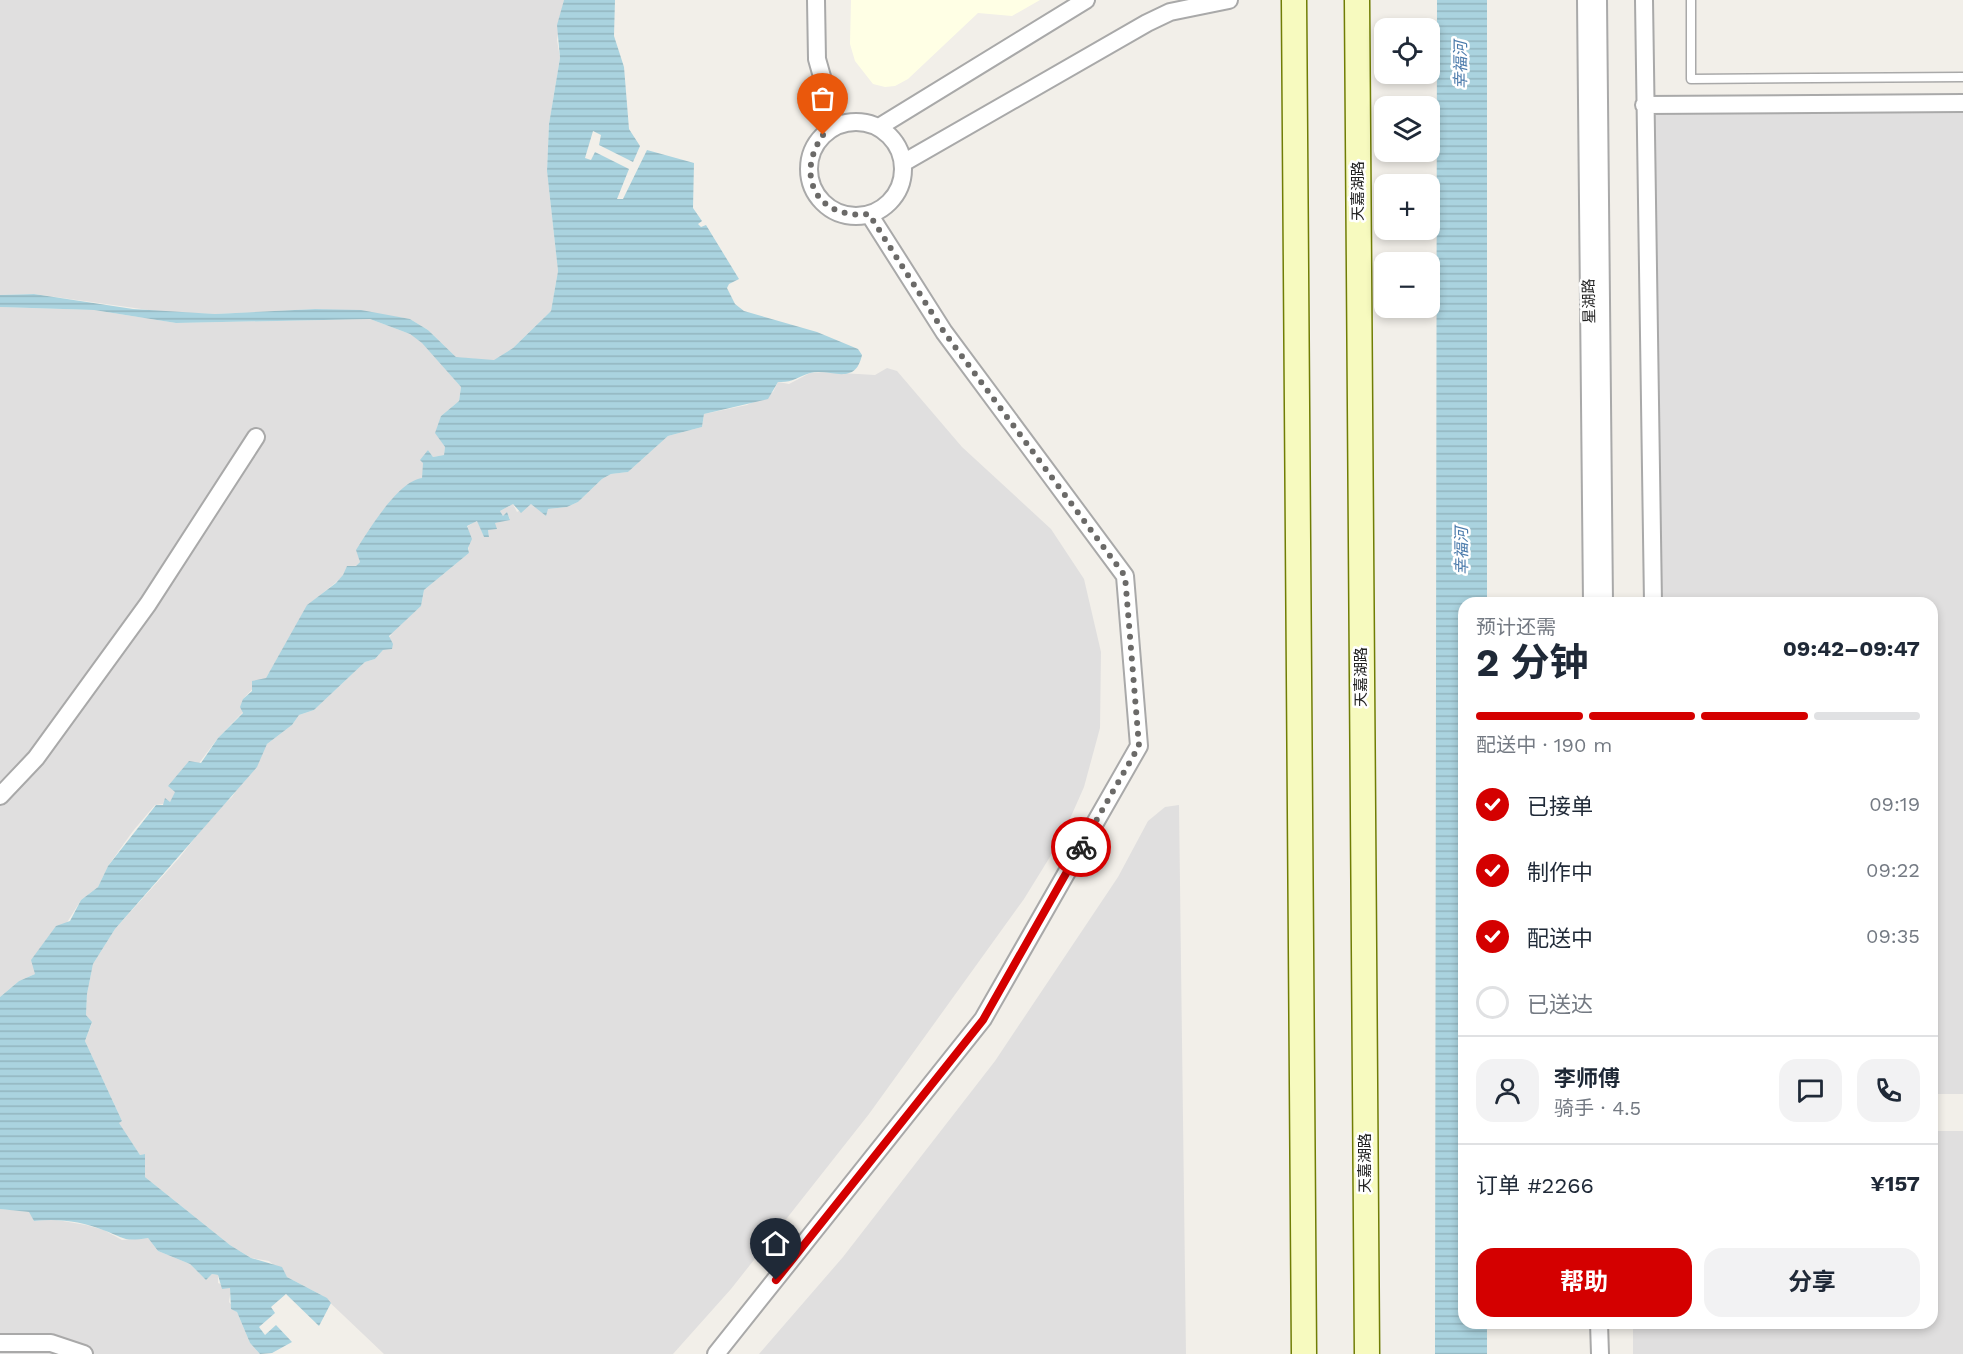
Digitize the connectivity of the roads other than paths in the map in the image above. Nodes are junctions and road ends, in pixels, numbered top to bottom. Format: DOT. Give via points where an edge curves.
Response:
graph roads {
  1 [pos="816,0"];
  2 [pos="1086,0"];
  3 [pos="1229,0"];
  4 [pos="1294,0"];
  5 [pos="1358,0"];
  6 [pos="1578,0"];
  7 [pos="1586,0"];
  8 [pos="1597,0"];
  9 [pos="1644,0"];
  10 [pos="1691,0"];
  11 [pos="1592,20"];
  12 [pos="1963,77"];
  13 [pos="1963,103"];
  14 [pos="1644,105"];
  15 [pos="836,126"];
  16 [pos="879,128"];
  17 [pos="903,163"];
  18 [pos="869,214"];
  19 [pos="256,437"];
  20 [pos="1592,597"];
  21 [pos="1604,597"];
  22 [pos="1653,597"];
  23 [pos="0,796"];
  24 [pos="1599,1329"];
  25 [pos="1610,1329"];
  26 [pos="0,1342"];
  27 [pos="84,1354"];
  28 [pos="716,1354"];
  29 [pos="1304,1354"];
  30 [pos="1367,1354"];
  31 [pos="1600,1354"];
  32 [pos="1610,1354"];
  1 -- 15 [label="street" via="817,59"];
  2 -- 16 [label="street"];
  3 -- 17 [label="street" via="1170,12 1147,22"];
  4 -- 29 [label="street"];
  5 -- 30 [label="street, 天嘉湖路"];
  6 -- 11 [label="lane"];
  7 -- 11 [label="street, 星湖路"];
  8 -- 11 [label="street, 星湖路"];
  9 -- 14 [label="street"];
  10 -- 12 [label="lane" via="1691,79"];
  11 -- 20 [label="street, 星湖路"];
  11 -- 21 [label="street, 星湖路"];
  13 -- 14 [label="street"];
  14 -- 22 [label="street"];
  15 -- 16 [label="street" via="850,122"];
  15 -- 18 [label="street" via="814,148 810,162 813,185 825,204 838,212"];
  16 -- 17 [label="street" via="891,136"];
  17 -- 18 [label="street" via="903,176 895,195 881,209"];
  18 -- 28 [label="street" via="944,332 1125,576 1139,746 983,1020"];
  19 -- 23 [label="street" via="141,614 36,758"];
  24 -- 31 [label="street"];
  25 -- 32 [label="street"];
  26 -- 27 [label="street" via="51,1343"];
}
